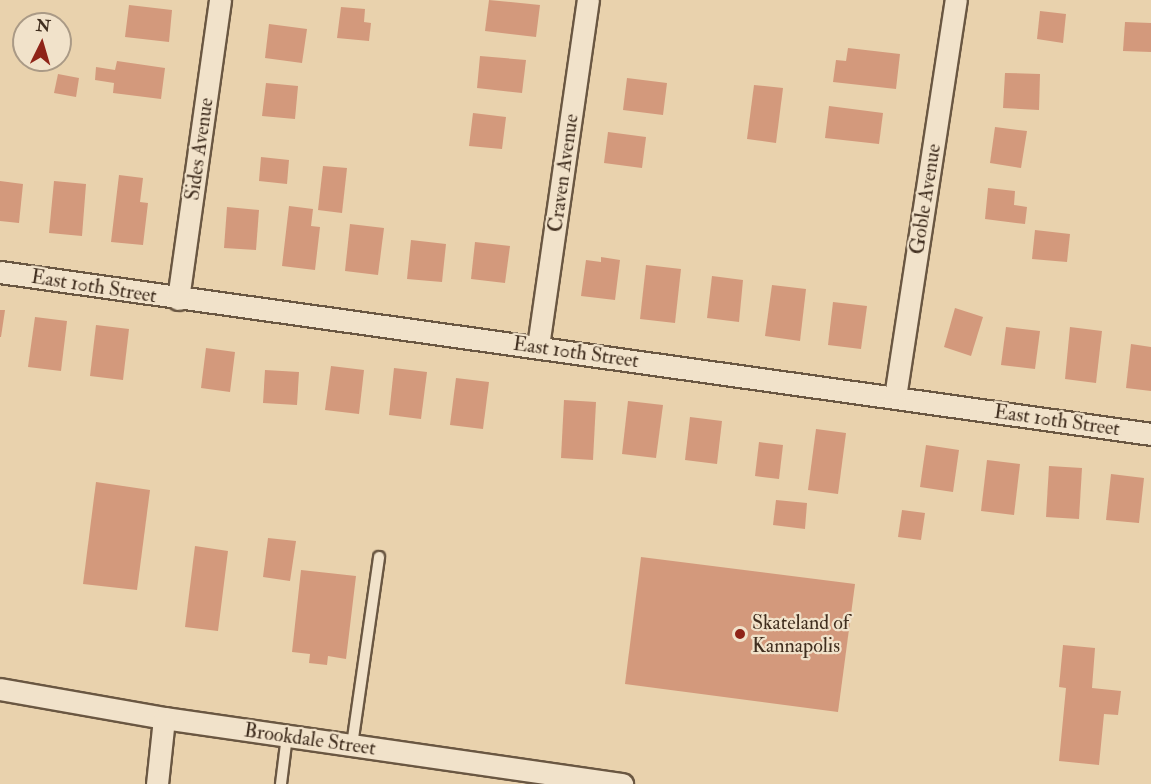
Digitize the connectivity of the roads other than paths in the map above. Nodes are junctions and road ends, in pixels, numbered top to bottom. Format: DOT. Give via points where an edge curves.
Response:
graph roads {
  1 [pos="220,0"];
  2 [pos="588,0"];
  3 [pos="956,0"];
  4 [pos="0,272"];
  5 [pos="178,299"];
  6 [pos="538,346"];
  7 [pos="894,397"];
  8 [pos="1151,434"];
  9 [pos="379,556"];
  10 [pos="0,689"];
  11 [pos="164,718"];
  12 [pos="287,736"];
  13 [pos="352,745"];
  14 [pos="157,784"];
  15 [pos="281,784"];
  16 [pos="622,784"];
  1 -- 5 [label="street, Sides Avenue"];
  2 -- 6 [label="street, Craven Avenue"];
  3 -- 7 [label="street, Goble Avenue"];
  4 -- 5 [label="street, East 10th Street"];
  5 -- 6 [label="street, East 10th Street"];
  6 -- 7 [label="street, East 10th Street"];
  7 -- 8 [label="street, East 10th Street"];
  9 -- 13 [label="lane"];
  10 -- 11 [label="street, Brookdale Street"];
  11 -- 12 [label="street, Brookdale Street"];
  11 -- 14 [label="street"];
  12 -- 13 [label="street, Brookdale Street"];
  12 -- 15 [label="lane"];
  13 -- 16 [label="street, Brookdale Street"];
}
